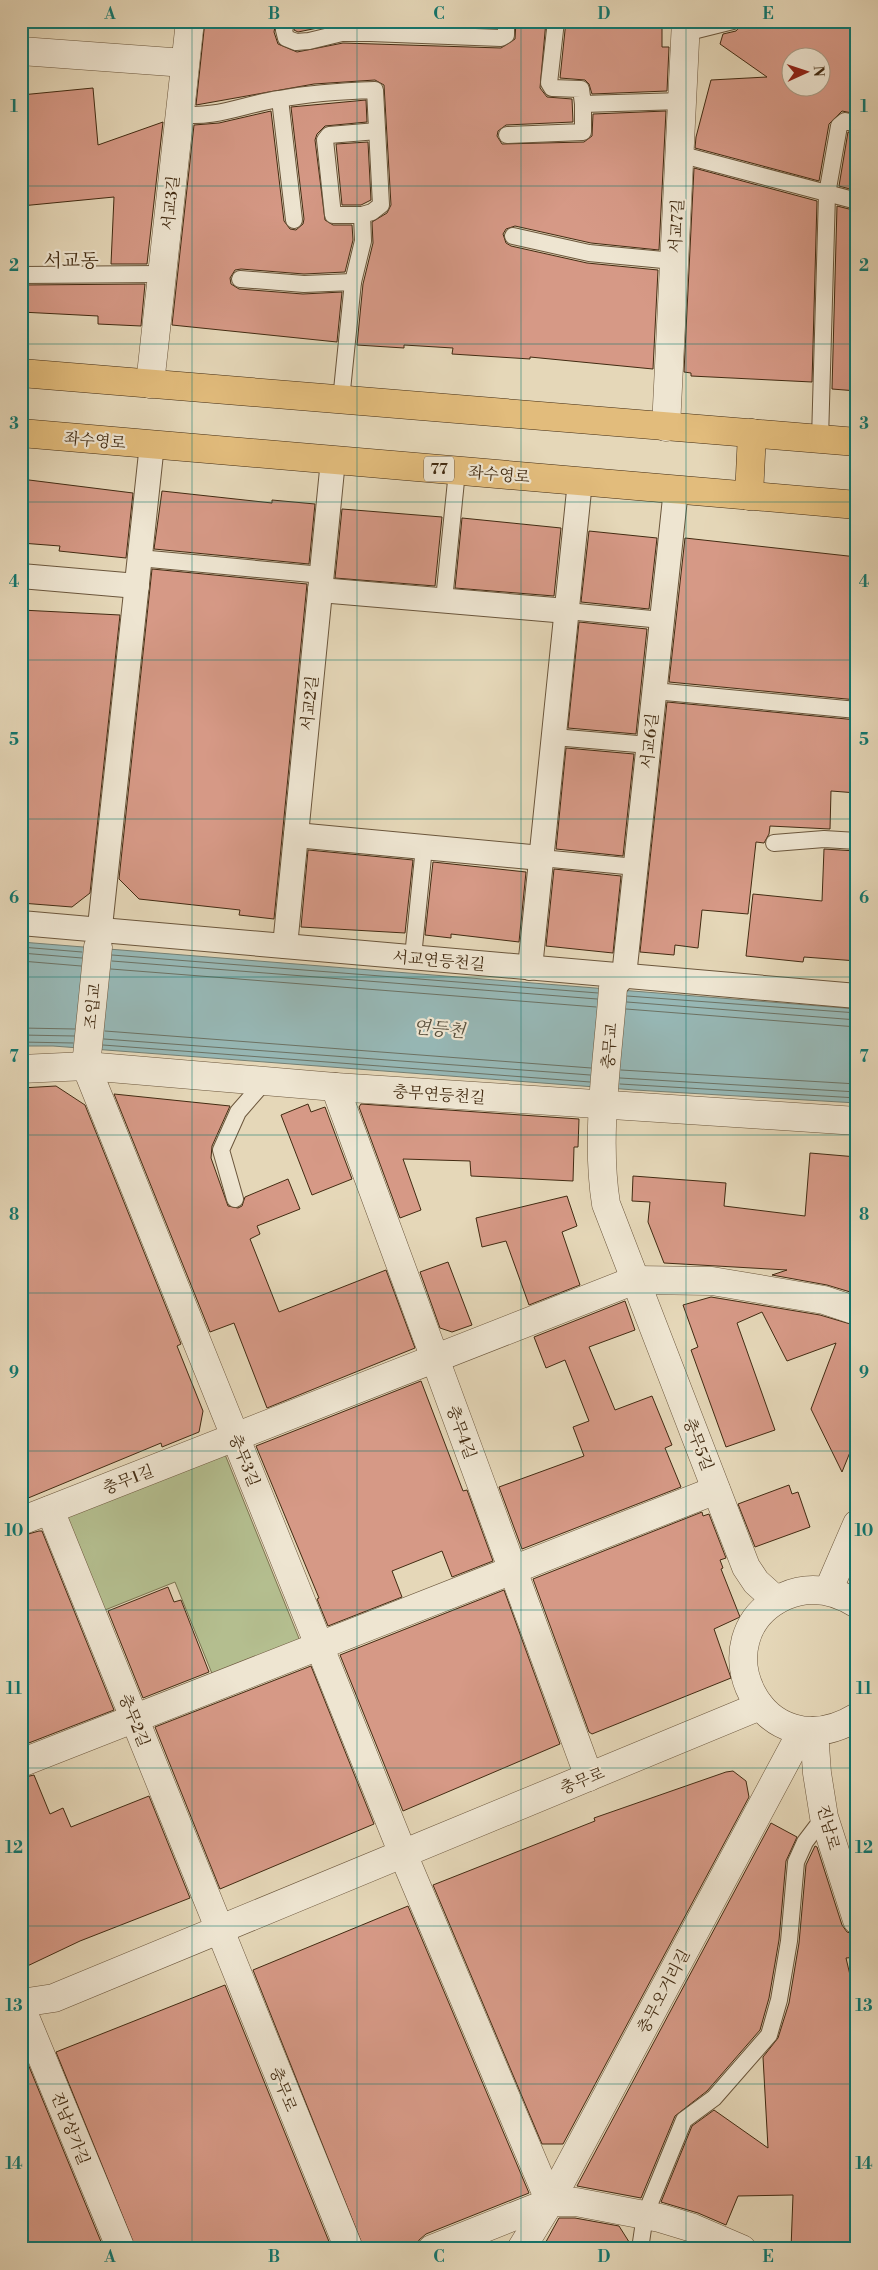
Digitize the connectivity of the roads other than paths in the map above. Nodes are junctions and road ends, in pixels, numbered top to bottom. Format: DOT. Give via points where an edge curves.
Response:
graph roads {
  1 [pos="190,21"];
  2 [pos="287,21"];
  3 [pos="506,21"];
  4 [pos="556,21"];
  5 [pos="733,21"];
  6 [pos="685,25"];
  7 [pos="21,51"];
  8 [pos="185,64"];
  9 [pos="280,99"];
  10 [pos="682,101"];
  11 [pos="584,104"];
  12 [pos="180,114"];
  13 [pos="857,124"];
  14 [pos="377,130"];
  15 [pos="507,135"];
  16 [pos="679,154"];
  17 [pos="827,194"];
  18 [pos="857,201"];
  19 [pos="362,215"];
  20 [pos="294,220"];
  21 [pos="513,236"];
  22 [pos="674,261"];
  23 [pos="162,274"];
  24 [pos="21,275"];
  25 [pos="240,279"];
  26 [pos="353,282"];
  27 [pos="21,373"];
  28 [pos="150,384"];
  29 [pos="341,400"];
  30 [pos="666,427"];
  31 [pos="21,433"];
  32 [pos="752,434"];
  33 [pos="820,439"];
  34 [pos="857,442"];
  35 [pos="152,444"];
  36 [pos="333,460"];
  37 [pos="457,471"];
  38 [pos="580,481"];
  39 [pos="676,489"];
  40 [pos="749,496"];
  41 [pos="857,505"];
  42 [pos="140,558"];
  43 [pos="21,576"];
  44 [pos="321,582"];
  45 [pos="137,586"];
  46 [pos="444,600"];
  47 [pos="567,612"];
  48 [pos="662,620"];
  49 [pos="654,691"];
  50 [pos="857,710"];
  51 [pos="554,737"];
  52 [pos="649,745"];
  53 [pos="296,835"];
  54 [pos="857,841"];
  55 [pos="774,843"];
  56 [pos="424,847"];
  57 [pos="541,858"];
  58 [pos="636,867"];
  59 [pos="21,923"];
  60 [pos="99,938"];
  61 [pos="285,946"];
  62 [pos="413,957"];
  63 [pos="530,968"];
  64 [pos="619,982"];
  65 [pos="857,996"];
  66 [pos="86,1066"];
  67 [pos="21,1069"];
  68 [pos="264,1081"];
  69 [pos="334,1087"];
  70 [pos="604,1104"];
  71 [pos="857,1122"];
  72 [pos="235,1199"];
  73 [pos="635,1280"];
  74 [pos="857,1311"];
  75 [pos="435,1358"];
  76 [pos="236,1437"];
  77 [pos="716,1490"];
  78 [pos="50,1510"];
  79 [pos="21,1521"];
  80 [pos="857,1524"];
  81 [pos="512,1570"];
  82 [pos="828,1591"];
  83 [pos="776,1600"];
  84 [pos="857,1604"];
  85 [pos="320,1646"];
  86 [pos="760,1706"];
  87 [pos="857,1717"];
  88 [pos="134,1719"];
  89 [pos="808,1731"];
  90 [pos="21,1763"];
  91 [pos="589,1777"];
  92 [pos="824,1817"];
  93 [pos="403,1854"];
  94 [pos="857,1920"];
  95 [pos="220,1930"];
  96 [pos="21,2005"];
  97 [pos="550,2202"];
  98 [pos="645,2215"];
  99 [pos="121,2249"];
  100 [pos="349,2249"];
  101 [pos="432,2249"];
  102 [pos="521,2249"];
  103 [pos="640,2249"];
  104 [pos="742,2249"];
  1 -- 8 [label="street, 서교3길"];
  2 -- 3 [label="lane" via="286,38 296,42 350,33 501,38 506,35"];
  4 -- 11 [label="lane" via="549,85 554,89 581,89"];
  5 -- 6 [label="lane"];
  6 -- 10 [label="street, 서교7길"];
  7 -- 8 [label="street"];
  8 -- 12 [label="street, 서교3길"];
  9 -- 12 [label="lane" via="231,111 194,116"];
  9 -- 14 [label="lane" via="327,92 375,90"];
  9 -- 20 [label="lane"];
  10 -- 11 [label="lane"];
  10 -- 16 [label="street, 서교7길"];
  11 -- 15 [label="lane" via="583,132"];
  12 -- 23 [label="street, 서교3길"];
  13 -- 17 [label="lane" via="845,121 839,126"];
  14 -- 19 [label="lane" via="381,205"];
  14 -- 19 [label="lane" via="329,135 325,140 333,215"];
  16 -- 17 [label="lane"];
  16 -- 22 [label="street, 서교7길"];
  17 -- 18 [label="lane"];
  17 -- 33 [label="lane"];
  19 -- 26 [label="lane" via="363,241"];
  21 -- 22 [label="lane" via="589,253"];
  22 -- 30 [label="street, 서교7길"];
  23 -- 24 [label="lane"];
  23 -- 28 [label="street, 서교3길"];
  25 -- 26 [label="lane" via="304,284"];
  26 -- 29 [label="lane"];
  27 -- 28 [label="main road"];
  28 -- 29 [label="main road"];
  29 -- 30 [label="main road"];
  30 -- 32 [label="main road"];
  31 -- 35 [label="main road, 좌수영로 / 77"];
  32 -- 33 [label="main road"];
  32 -- 40 [label="main road"];
  33 -- 34 [label="main road"];
  35 -- 36 [label="main road, 좌수영로 / 77"];
  35 -- 42 [label="street"];
  36 -- 37 [label="main road, 좌수영로 / 77"];
  36 -- 44 [label="street, 서교2길"];
  37 -- 38 [label="main road, 좌수영로 / 77"];
  37 -- 46 [label="lane"];
  38 -- 39 [label="main road, 좌수영로 / 77"];
  38 -- 47 [label="street"];
  39 -- 40 [label="main road, 좌수영로 / 77"];
  39 -- 48 [label="street, 서교6길"];
  40 -- 41 [label="main road, 좌수영로 / 77"];
  42 -- 44 [label="lane"];
  42 -- 45 [label="street"];
  43 -- 45 [label="street"];
  44 -- 46 [label="street"];
  44 -- 53 [label="street, 서교2길"];
  45 -- 60 [label="street"];
  46 -- 47 [label="street"];
  47 -- 48 [label="lane"];
  47 -- 51 [label="street"];
  48 -- 49 [label="street, 서교6길"];
  49 -- 50 [label="lane"];
  49 -- 52 [label="street, 서교6길"];
  51 -- 52 [label="lane"];
  51 -- 57 [label="street"];
  52 -- 58 [label="street, 서교6길"];
  53 -- 56 [label="street"];
  53 -- 61 [label="street, 서교2길"];
  54 -- 55 [label="lane" via="824,839"];
  56 -- 57 [label="street"];
  56 -- 62 [label="lane"];
  57 -- 58 [label="lane"];
  57 -- 63 [label="street"];
  58 -- 64 [label="street, 서교6길"];
  59 -- 60 [label="street, 서교연등천길"];
  60 -- 61 [label="street, 서교연등천길"];
  60 -- 66 [label="street, 조입교"];
  61 -- 62 [label="street, 서교연등천길"];
  62 -- 63 [label="street, 서교연등천길"];
  63 -- 64 [label="street, 서교연등천길"];
  64 -- 65 [label="street, 서교연등천길"];
  64 -- 70 [label="street, 충무교"];
  66 -- 67 [label="street, 충무연등천길"];
  66 -- 68 [label="street, 충무연등천길"];
  66 -- 76 [label="street, 충무3길"];
  68 -- 69 [label="street, 충무연등천길"];
  68 -- 72 [label="lane" via="238,1112 221,1150"];
  69 -- 70 [label="street, 충무연등천길"];
  69 -- 75 [label="street, 충무4길"];
  70 -- 71 [label="street, 충무연등천길"];
  70 -- 73 [label="street, 충무5길" via="606,1204"];
  73 -- 74 [label="street" via="712,1281 824,1300"];
  73 -- 75 [label="street"];
  73 -- 77 [label="street, 충무5길"];
  75 -- 76 [label="street, 충무1길"];
  75 -- 81 [label="street, 충무4길"];
  76 -- 78 [label="street, 충무1길"];
  76 -- 85 [label="street, 충무3길"];
  77 -- 81 [label="street"];
  77 -- 83 [label="street, 충무5길" via="746,1567 756,1582"];
  78 -- 79 [label="street, 충무1길"];
  78 -- 88 [label="street, 충무2길"];
  80 -- 82 [label="street"];
  81 -- 85 [label="street"];
  81 -- 91 [label="street, 충무4길"];
  82 -- 83 [label="street" via="801,1591"];
  82 -- 84 [label="street"];
  83 -- 86 [label="street" via="761,1612 750,1628 744,1646 746,1684"];
  85 -- 88 [label="street"];
  85 -- 93 [label="street, 충무3길"];
  86 -- 89 [label="street" via="784,1725"];
  86 -- 91 [label="street, 충무로"];
  87 -- 89 [label="street" via="829,1730"];
  88 -- 90 [label="street"];
  88 -- 95 [label="street, 충무2길"];
  89 -- 92 [label="street, 진남로"];
  89 -- 97 [label="street, 충무오거리길"];
  91 -- 93 [label="street, 충무로"];
  92 -- 94 [label="street, 진남로"];
  92 -- 98 [label="lane" via="805,1842 796,1862 789,1942 769,2035 714,2098 684,2120"];
  93 -- 95 [label="street, 충무로"];
  93 -- 97 [label="street"];
  95 -- 96 [label="street, 충무로" via="54,1998"];
  95 -- 100 [label="street, 충무로"];
  96 -- 99 [label="street, 진남상가길"];
  97 -- 98 [label="street" via="576,2202"];
  97 -- 101 [label="street"];
  97 -- 102 [label="street, 충무오거리길"];
  98 -- 103 [label="lane"];
  98 -- 104 [label="street" via="693,2228"];
}
